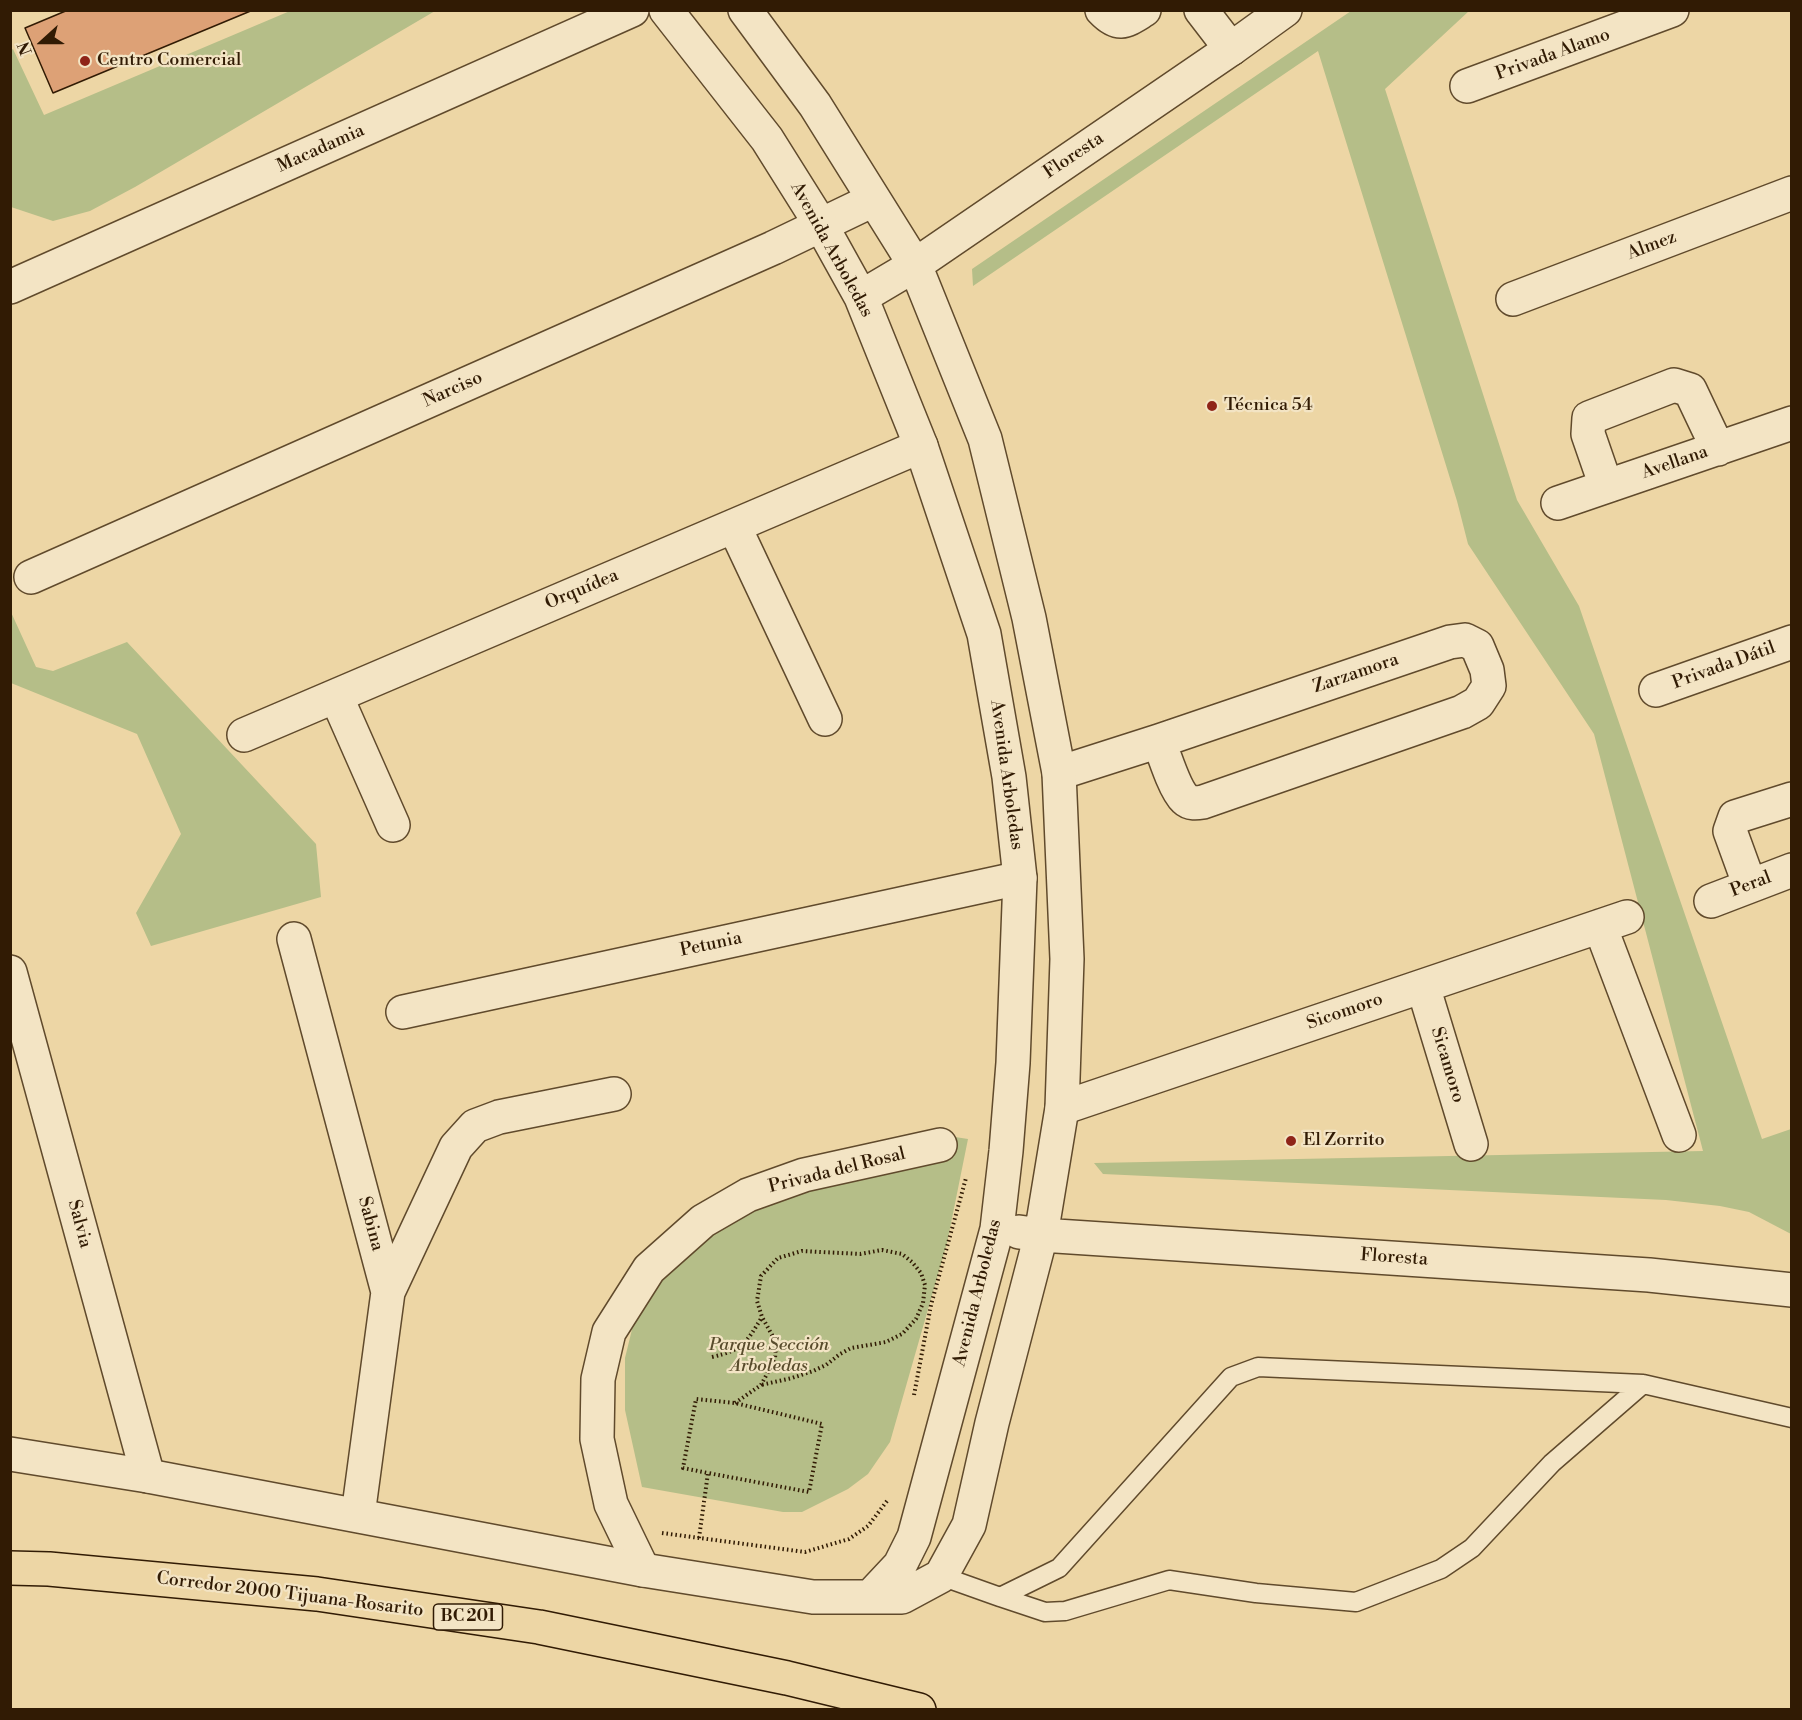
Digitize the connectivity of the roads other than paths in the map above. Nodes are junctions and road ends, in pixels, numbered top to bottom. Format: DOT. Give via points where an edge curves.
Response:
graph roads {
  1 [pos="632,10"];
  2 [pos="666,10"];
  3 [pos="745,10"];
  4 [pos="1201,10"];
  5 [pos="1285,10"];
  6 [pos="1672,10"];
  7 [pos="1231,49"];
  8 [pos="1467,86"];
  9 [pos="1791,193"];
  10 [pos="873,200"];
  11 [pos="821,225"];
  12 [pos="915,265"];
  13 [pos="10,287"];
  14 [pos="861,297"];
  15 [pos="1513,298"];
  16 [pos="1791,423"];
  17 [pos="921,446"];
  18 [pos="1718,449"];
  19 [pos="1606,486"];
  20 [pos="1558,503"];
  21 [pos="734,526"];
  22 [pos="31,577"];
  23 [pos="1791,642"];
  24 [pos="1656,690"];
  25 [pos="336,696"];
  26 [pos="825,720"];
  27 [pos="244,735"];
  28 [pos="1159,741"];
  29 [pos="1059,772"];
  30 [pos="1791,799"];
  31 [pos="393,825"];
  32 [pos="1791,870"];
  33 [pos="1020,878"];
  34 [pos="1750,886"];
  35 [pos="1711,901"];
  36 [pos="294,939"];
  37 [pos="10,972"];
  38 [pos="1423,986"];
  39 [pos="403,1012"];
  40 [pos="614,1094"];
  41 [pos="1062,1108"];
  42 [pos="1678,1135"];
  43 [pos="1471,1144"];
  44 [pos="940,1145"];
  45 [pos="997,1228"];
  46 [pos="1041,1236"];
  47 [pos="1791,1290"];
  48 [pos="388,1292"];
  49 [pos="1642,1384"];
  50 [pos="1791,1418"];
  51 [pos="10,1454"];
  52 [pos="148,1476"];
  53 [pos="358,1515"];
  54 [pos="10,1568"];
  55 [pos="643,1570"];
  56 [pos="940,1576"];
  57 [pos="870,1596"];
  58 [pos="1000,1597"];
  59 [pos="919,1710"];
  1 -- 13 [label="street, Macadamia"];
  2 -- 11 [label="street, Avenida Arboledas" via="767,139"];
  3 -- 10 [label="street" via="815,105"];
  4 -- 7 [label="street"];
  5 -- 7 [label="street, Floresta"];
  6 -- 8 [label="street, Privada Alamo"];
  7 -- 12 [label="street, Floresta"];
  9 -- 15 [label="street, Almez"];
  10 -- 11 [label="street, Narciso"];
  10 -- 12 [label="street"];
  11 -- 14 [label="street, Avenida Arboledas"];
  11 -- 22 [label="street, Narciso"];
  12 -- 14 [label="street, Floresta"];
  12 -- 29 [label="street" via="985,439 1029,618"];
  14 -- 17 [label="street, Avenida Arboledas"];
  16 -- 18 [label="street, Avellana"];
  17 -- 21 [label="street, Orquídea"];
  17 -- 33 [label="street, Avenida Arboledas" via="984,634 1009,777"];
  18 -- 19 [label="street, Avellana"];
  18 -- 19 [label="street" via="1690,390 1674,385 1589,418 1588,434"];
  19 -- 20 [label="street, Avellana"];
  21 -- 25 [label="street, Orquídea"];
  21 -- 26 [label="street"];
  23 -- 24 [label="street, Privada Dátil"];
  25 -- 27 [label="street, Orquídea"];
  25 -- 31 [label="street"];
  28 -- 28 [label="street, Zarzamora" via="1450,642 1465,640 1477,646 1486,670 1489,686 1478,703 1462,712 1203,802 1185,800"];
  28 -- 29 [label="street, Zarzamora"];
  29 -- 41 [label="street" via="1067,959"];
  30 -- 34 [label="street" via="1735,817 1730,831"];
  32 -- 34 [label="street, Peral"];
  33 -- 39 [label="street, Petunia"];
  33 -- 45 [label="street, Avenida Arboledas" via="1013,1063"];
  34 -- 35 [label="street, Peral"];
  36 -- 48 [label="street, Sabina"];
  37 -- 52 [label="street, Salvia"];
  38 -- 41 [label="street, Sicomoro"];
  38 -- 42 [label="street, Sicomoro" via="1614,922"];
  38 -- 43 [label="street, Sicamoro"];
  40 -- 48 [label="street" via="499,1117 476,1126 456,1147"];
  41 -- 46 [label="street"];
  44 -- 55 [label="street, Privada del Rosal" via="804,1175 748,1194 703,1221 649,1269 609,1332 598,1379 597,1439 611,1504"];
  45 -- 46 [label="street, Floresta"];
  45 -- 57 [label="street, Avenida Arboledas" via="914,1537 900,1564"];
  46 -- 47 [label="street, Floresta" via="1648,1275"];
  46 -- 56 [label="street" via="969,1525"];
  48 -- 53 [label="street, Sabina"];
  49 -- 50 [label="lane"];
  49 -- 58 [label="lane" via="1552,1464 1472,1548 1441,1569 1356,1602 1169,1580 1065,1611 1045,1612"];
  49 -- 58 [label="lane" via="1258,1367 1231,1377 1059,1568"];
  51 -- 52 [label="street"];
  52 -- 53 [label="street"];
  53 -- 55 [label="street"];
  54 -- 59 [label="highway, Corredor 2000 Tijuana-Rosarito / BC 201" via="317,1594 539,1627 788,1678"];
  55 -- 57 [label="street" via="813,1597"];
  56 -- 57 [label="street" via="902,1597"];
  56 -- 58 [label="lane"];
}
